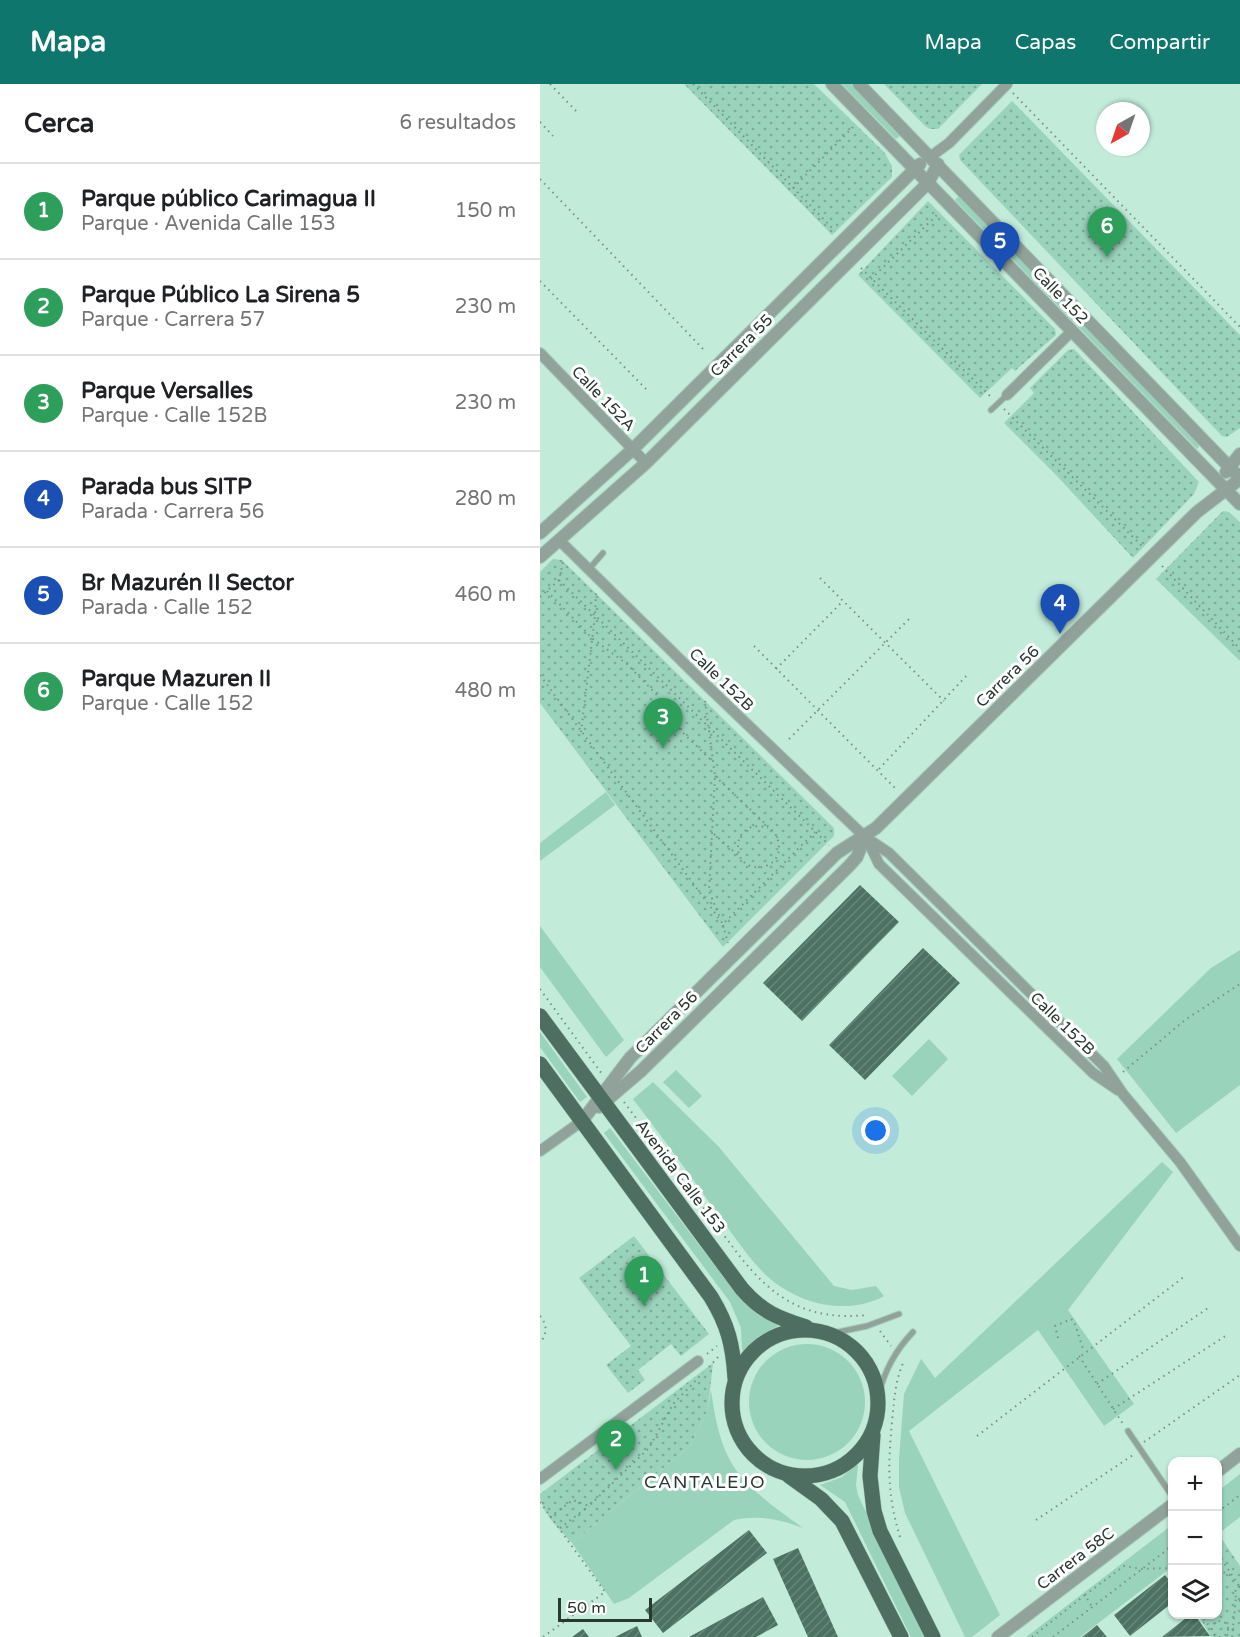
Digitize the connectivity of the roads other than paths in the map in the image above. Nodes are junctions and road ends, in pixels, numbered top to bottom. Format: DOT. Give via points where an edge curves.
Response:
graph roads {
  1 [pos="832,84"];
  2 [pos="859,84"];
  3 [pos="1006,84"];
  4 [pos="934,160"];
  5 [pos="915,169"];
  6 [pos="928,183"];
  7 [pos="758,324"];
  8 [pos="1072,331"];
  9 [pos="771,339"];
  10 [pos="540,354"];
  11 [pos="1007,395"];
  12 [pos="991,410"];
  13 [pos="633,449"];
  14 [pos="1240,454"];
  15 [pos="646,463"];
  16 [pos="1230,467"];
  17 [pos="1240,479"];
  18 [pos="1223,486"];
  19 [pos="1240,504"];
  20 [pos="540,533"];
  21 [pos="563,544"];
  22 [pos="603,553"];
  23 [pos="540,557"];
  24 [pos="593,573"];
  25 [pos="866,837"];
  26 [pos="540,1016"];
  27 [pos="540,1064"];
  28 [pos="1123,1094"];
  29 [pos="602,1100"];
  30 [pos="582,1121"];
  31 [pos="540,1151"];
  32 [pos="1240,1246"];
  33 [pos="899,1314"];
  34 [pos="822,1332"];
  35 [pos="914,1332"];
  36 [pos="698,1361"];
  37 [pos="735,1379"];
  38 [pos="878,1396"];
  39 [pos="874,1426"];
  40 [pos="1128,1431"];
  41 [pos="1240,1454"];
  42 [pos="1222,1468"];
  43 [pos="784,1473"];
  44 [pos="540,1479"];
  45 [pos="1168,1489"];
  46 [pos="1168,1509"];
  47 [pos="901,1637"];
  48 [pos="933,1637"];
  49 [pos="998,1637"];
  1 -- 5 [label="street, Calle 152"];
  2 -- 4 [label="street, Calle 152"];
  3 -- 4 [label="street, Carrera 55"];
  4 -- 5 [label="street, Carrera 55"];
  4 -- 6 [label="street, Carrera 55"];
  4 -- 16 [label="street, Calle 152"];
  5 -- 6 [label="street, Calle 152"];
  5 -- 7 [label="street, Carrera 55"];
  6 -- 8 [label="street, Calle 152"];
  6 -- 9 [label="street, Carrera 55"];
  7 -- 9 [label="lane"];
  7 -- 13 [label="street, Carrera 55"];
  8 -- 11 [label="street"];
  8 -- 18 [label="street, Calle 152"];
  9 -- 15 [label="street, Carrera 55"];
  10 -- 13 [label="street, Calle 152A"];
  11 -- 12 [label="lane"];
  13 -- 15 [label="street, Calle 152A"];
  13 -- 20 [label="street, Carrera 55"];
  14 -- 16 [label="street, Carrera 56"];
  15 -- 21 [label="street, Carrera 55"];
  16 -- 17 [label="street, Calle 152"];
  16 -- 18 [label="street, Carrera 56"];
  17 -- 18 [label="street, Carrera 56"];
  18 -- 19 [label="street, Calle 152"];
  18 -- 25 [label="street, Carrera 56"];
  21 -- 23 [label="street, Carrera 55"];
  21 -- 24 [label="street, Calle 152B"];
  22 -- 24 [label="lane"];
  24 -- 25 [label="street, Calle 152B"];
  25 -- 28 [label="street, Calle 152B" via="889,853 1104,1066"];
  25 -- 28 [label="street, Calle 152B" via="879,864 1093,1073"];
  25 -- 29 [label="street, Carrera 56" via="849,866 641,1071"];
  25 -- 29 [label="street, Carrera 56" via="837,853 624,1064"];
  26 -- 29 [label="main road, Avenida Calle 153"];
  27 -- 30 [label="main road"];
  28 -- 32 [label="street, Calle 152B" via="1180,1162"];
  29 -- 30 [label="street, Carrera 56"];
  29 -- 34 [label="main road, Avenida Calle 153" via="752,1300 772,1315"];
  30 -- 31 [label="street, Carrera 56"];
  30 -- 37 [label="main road" via="723,1317 731,1342"];
  33 -- 34 [label="lane" via="867,1326"];
  34 -- 37 [label="main road" via="789,1331 765,1341 746,1358"];
  34 -- 38 [label="main road" via="844,1341 857,1352 867,1365"];
  35 -- 38 [label="lane" via="888,1366"];
  36 -- 44 [label="street"];
  37 -- 43 [label="main road" via="732,1414 740,1436 753,1455"];
  38 -- 39 [label="main road"];
  39 -- 43 [label="main road" via="858,1454 838,1468 816,1475"];
  39 -- 48 [label="main road" via="870,1476 874,1511 880,1531"];
  40 -- 45 [label="lane"];
  41 -- 42 [label="street"];
  43 -- 47 [label="main road" via="821,1499 842,1521"];
  46 -- 49 [label="street, Carrera 58C"];
}
